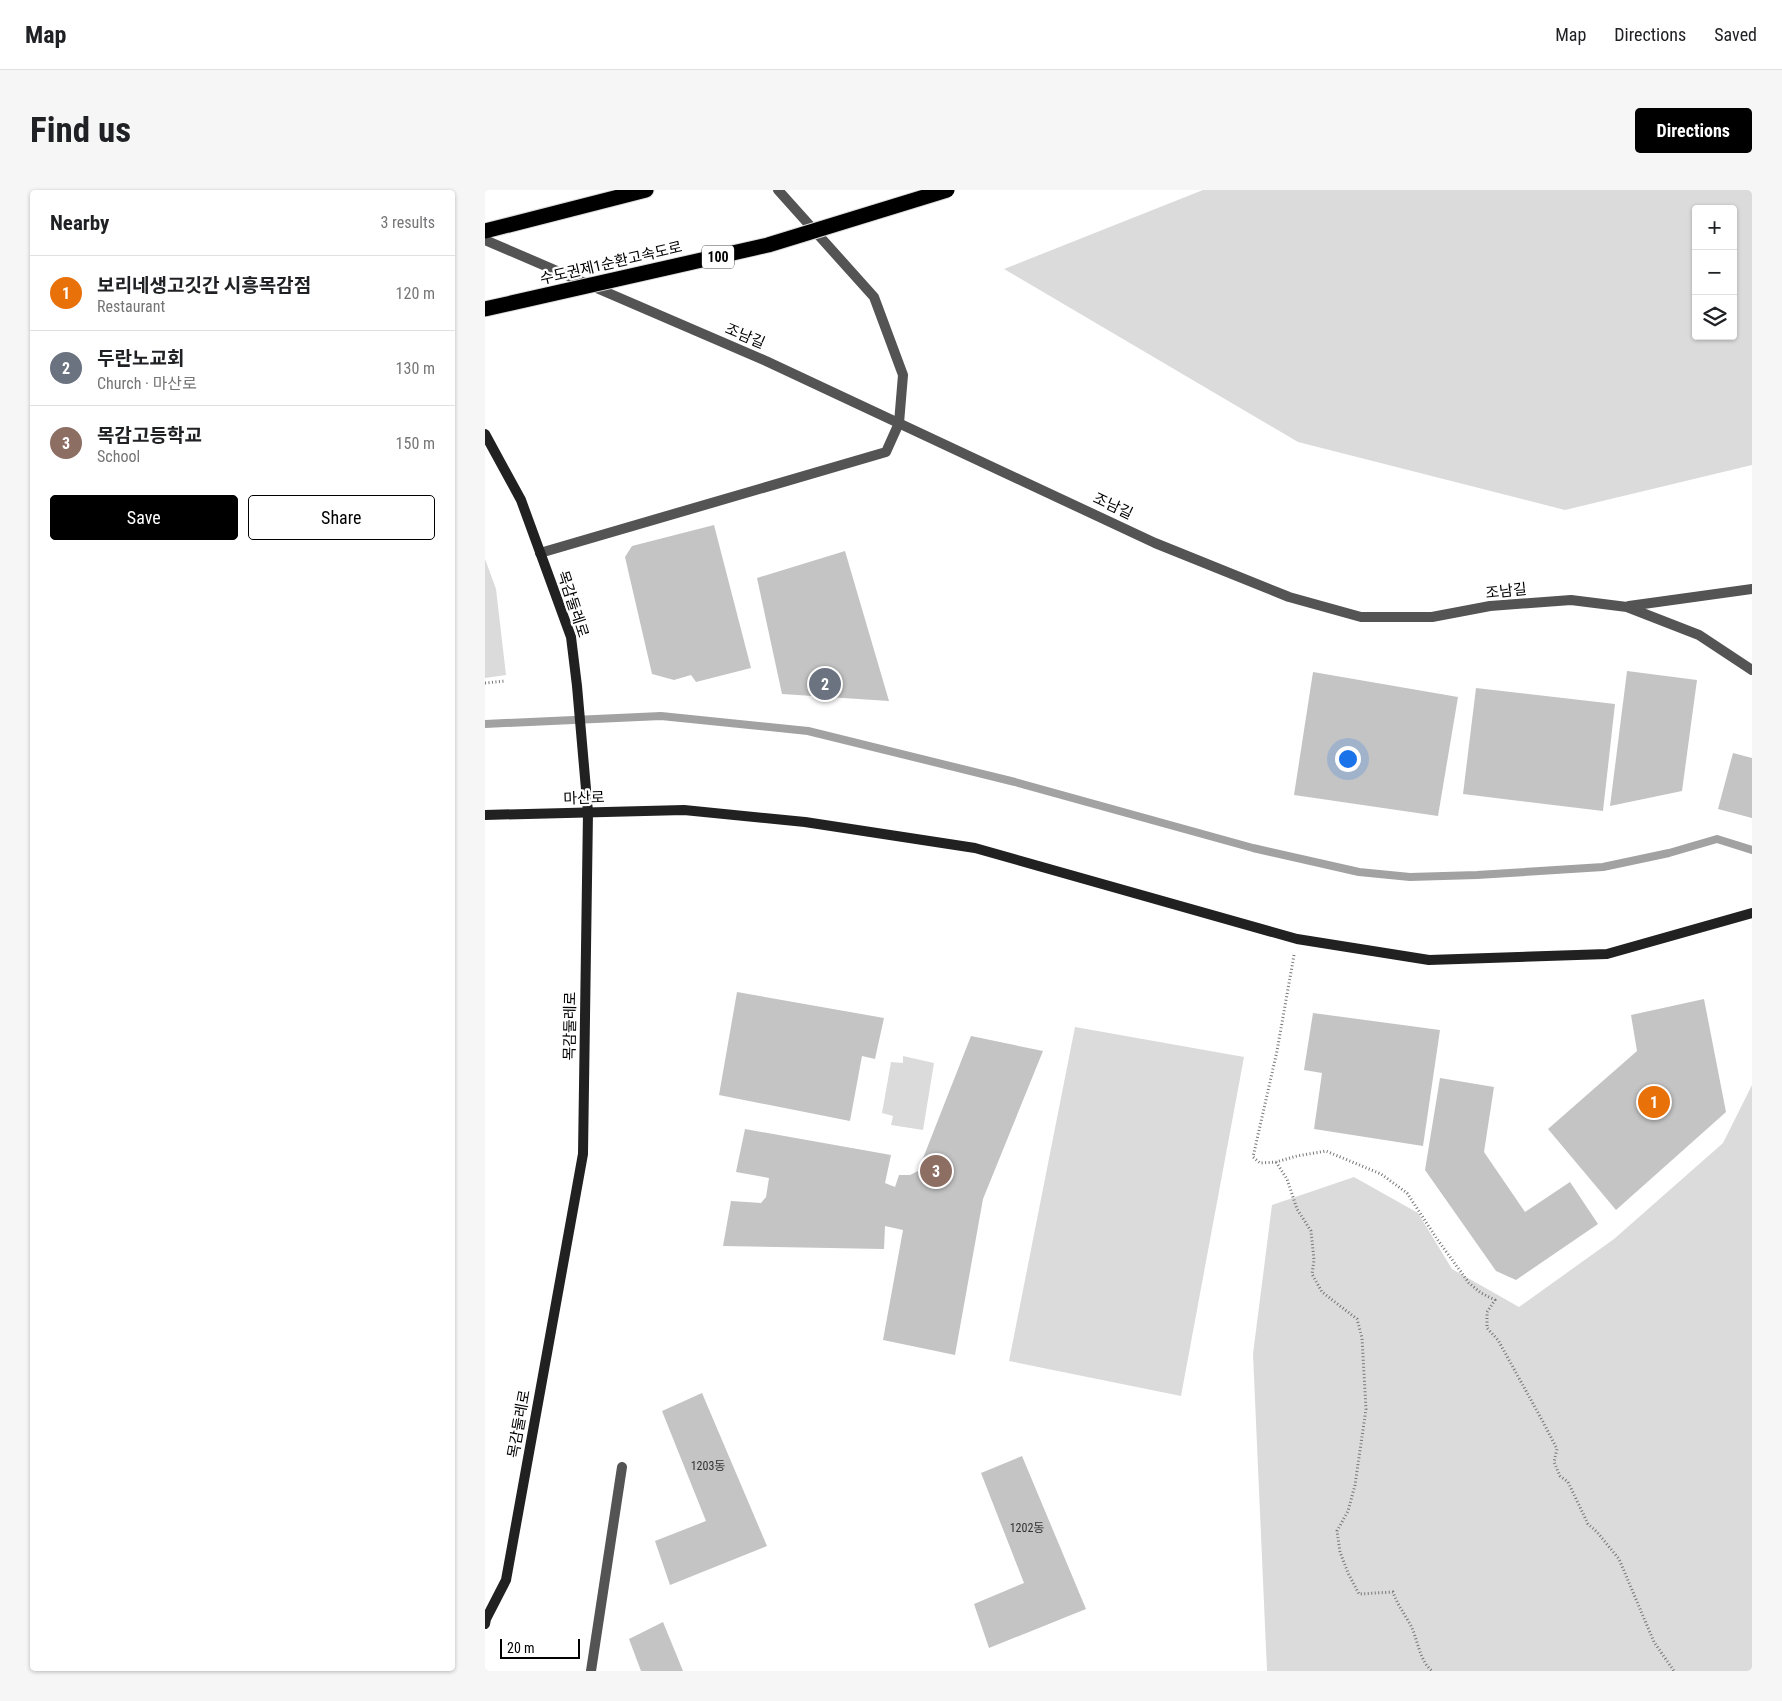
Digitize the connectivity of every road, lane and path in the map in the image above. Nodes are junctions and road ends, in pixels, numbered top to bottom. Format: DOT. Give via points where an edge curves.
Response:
graph roads {
  1 [pos="645,190"];
  2 [pos="778,190"];
  3 [pos="947,190"];
  4 [pos="485,231"];
  5 [pos="485,240"];
  6 [pos="485,309"];
  7 [pos="899,423"];
  8 [pos="485,434"];
  9 [pos="540,553"];
  10 [pos="1752,589"];
  11 [pos="1627,607"];
  12 [pos="1752,670"];
  13 [pos="505,681"];
  14 [pos="485,684"];
  15 [pos="588,812"];
  16 [pos="485,815"];
  17 [pos="1752,913"];
  18 [pos="1297,939"];
  19 [pos="1275,1162"];
  20 [pos="622,1468"];
  21 [pos="485,1624"];
  22 [pos="591,1671"];
  23 [pos="1432,1671"];
  24 [pos="1675,1671"];
  1 -- 4 [label="highway"];
  2 -- 7 [label="street" via="874,297 903,375"];
  3 -- 6 [label="highway, 수도권제1순환고속도로 / 100, bridge" via="767,245"];
  5 -- 7 [label="street, 조남길" via="757,357"];
  7 -- 9 [label="street" via="886,452"];
  7 -- 11 [label="street, 조남길" via="1155,543 1289,597 1361,617 1432,617 1490,606 1571,600"];
  8 -- 9 [label="street, 목감둘레로" via="521,500"];
  9 -- 15 [label="street, 목감둘레로" via="571,637"];
  10 -- 11 [label="street"];
  11 -- 12 [label="street, 조남길" via="1699,635"];
  13 -- 14 [label="path"];
  15 -- 16 [label="street, 마산로"];
  15 -- 18 [label="street, 마산로" via="684,810 805,822 975,848"];
  15 -- 21 [label="street, 목감둘레로" via="583,1154 507,1580"];
  17 -- 18 [label="street, 마산로" via="1607,954 1429,960"];
  18 -- 19 [label="path" via="1277,1051 1253,1157 1261,1163"];
  19 -- 23 [label="path" via="1287,1179 1297,1209 1311,1231 1312,1274 1322,1292 1357,1319 1361,1338 1366,1409 1355,1485 1348,1511 1337,1531 1341,1552 1359,1594 1393,1592 1411,1625 1426,1666"];
  19 -- 24 [label="path" via="1325,1151 1381,1174 1407,1193 1469,1283 1495,1300 1487,1312 1487,1328 1498,1340 1543,1420 1557,1449 1555,1462 1560,1476 1568,1482 1588,1524 1619,1558 1654,1642"];
  20 -- 22 [label="street"];
}
